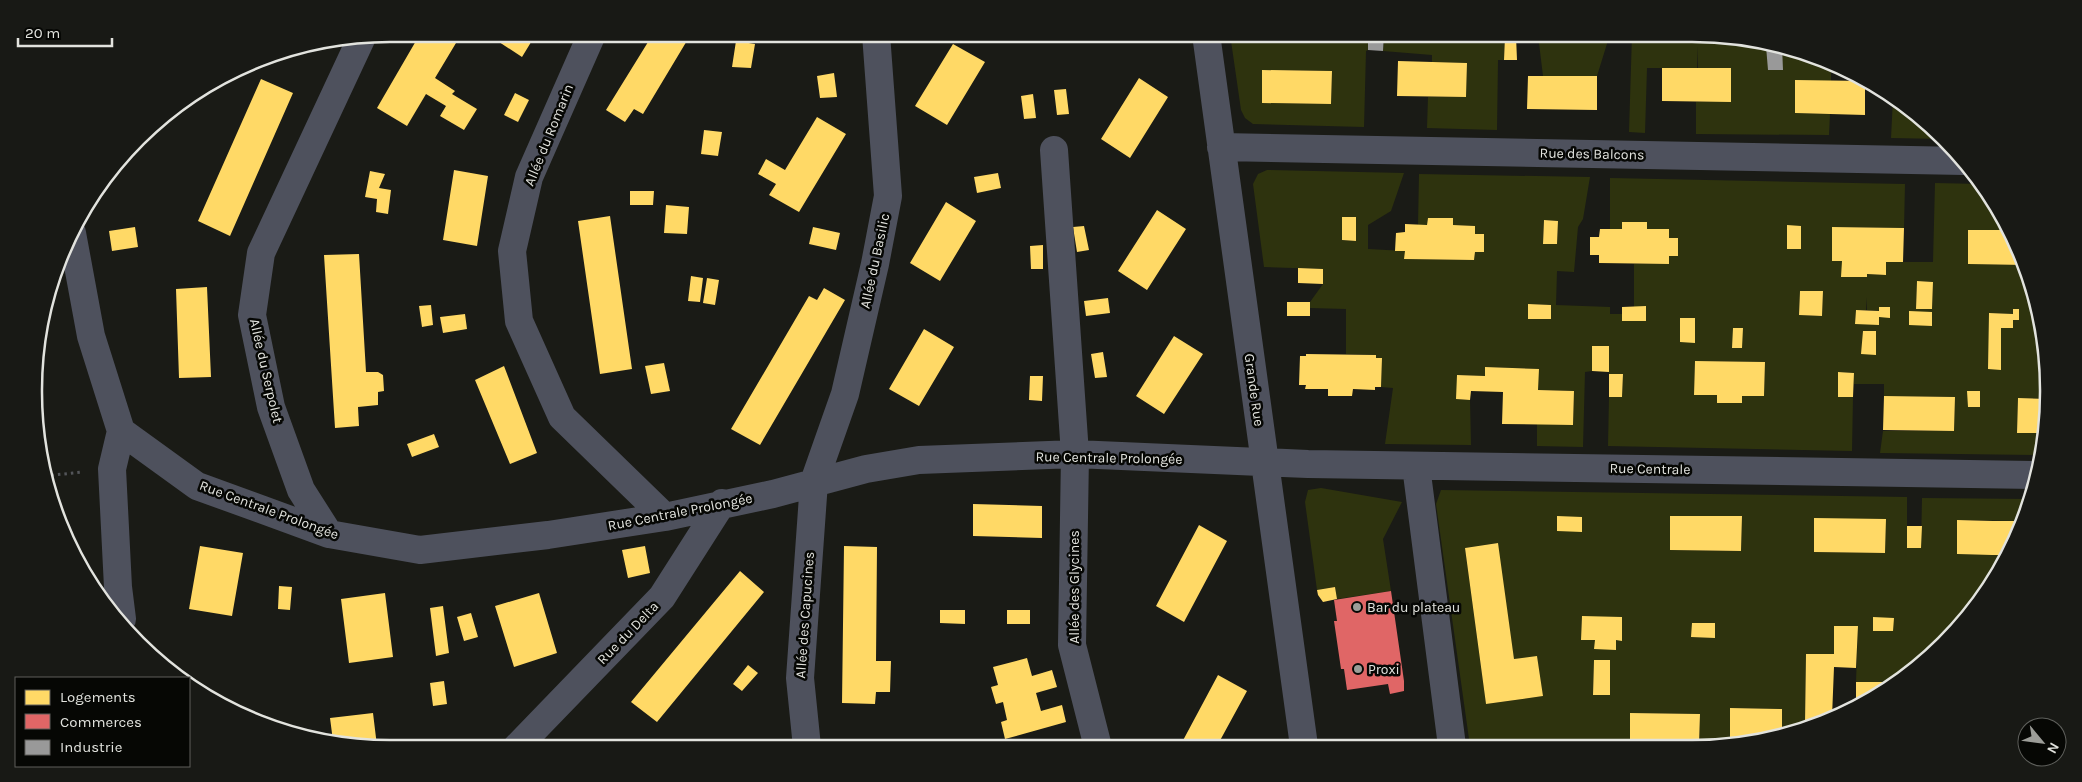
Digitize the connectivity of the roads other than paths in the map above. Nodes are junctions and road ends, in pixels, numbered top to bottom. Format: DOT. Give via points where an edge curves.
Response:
graph roads {
  1 [pos="588,42"];
  2 [pos="877,42"];
  3 [pos="1207,42"];
  4 [pos="359,44"];
  5 [pos="1221,147"];
  6 [pos="1054,150"];
  7 [pos="1953,161"];
  8 [pos="74,246"];
  9 [pos="121,430"];
  10 [pos="1075,454"];
  11 [pos="1264,463"];
  12 [pos="1416,466"];
  13 [pos="2029,475"];
  14 [pos="814,482"];
  15 [pos="722,503"];
  16 [pos="664,517"];
  17 [pos="329,534"];
  18 [pos="121,611"];
  19 [pos="524,740"];
  20 [pos="806,740"];
  21 [pos="1096,740"];
  22 [pos="1303,740"];
  23 [pos="1451,740"];
  1 -- 16 [label="street, Allée du Romarin" via="529,177 512,251 519,321 562,417"];
  2 -- 14 [label="street, Allée du Basilic" via="888,196 845,394"];
  3 -- 5 [label="street, Grande Rue"];
  4 -- 17 [label="street, Allée du Serpolet" via="261,253 252,315 271,406 301,490"];
  5 -- 7 [label="street, Rue des Balcons"];
  5 -- 11 [label="street, Grande Rue"];
  6 -- 10 [label="street, Allée des Glycines"];
  8 -- 9 [label="street" via="90,336"];
  9 -- 17 [label="street, Rue Centrale Prolongée" via="198,486"];
  9 -- 18 [label="street" via="112,469"];
  10 -- 11 [label="street, Rue Centrale Prolongée"];
  10 -- 14 [label="street, Rue Centrale Prolongée" via="920,460 866,468"];
  10 -- 21 [label="street, Allée des Glycines" via="1072,645"];
  11 -- 12 [label="street, Rue Centrale"];
  11 -- 22 [label="street, Grande Rue"];
  12 -- 13 [label="street, Rue Centrale"];
  12 -- 23 [label="street"];
  14 -- 15 [label="street, Rue Centrale Prolongée" via="774,494"];
  14 -- 20 [label="street, Allée des Capucines" via="800,678"];
  15 -- 16 [label="street, Rue Centrale Prolongée"];
  15 -- 19 [label="street, Rue du Delta" via="662,597"];
  16 -- 17 [label="street, Rue Centrale Prolongée" via="420,550"];
}
